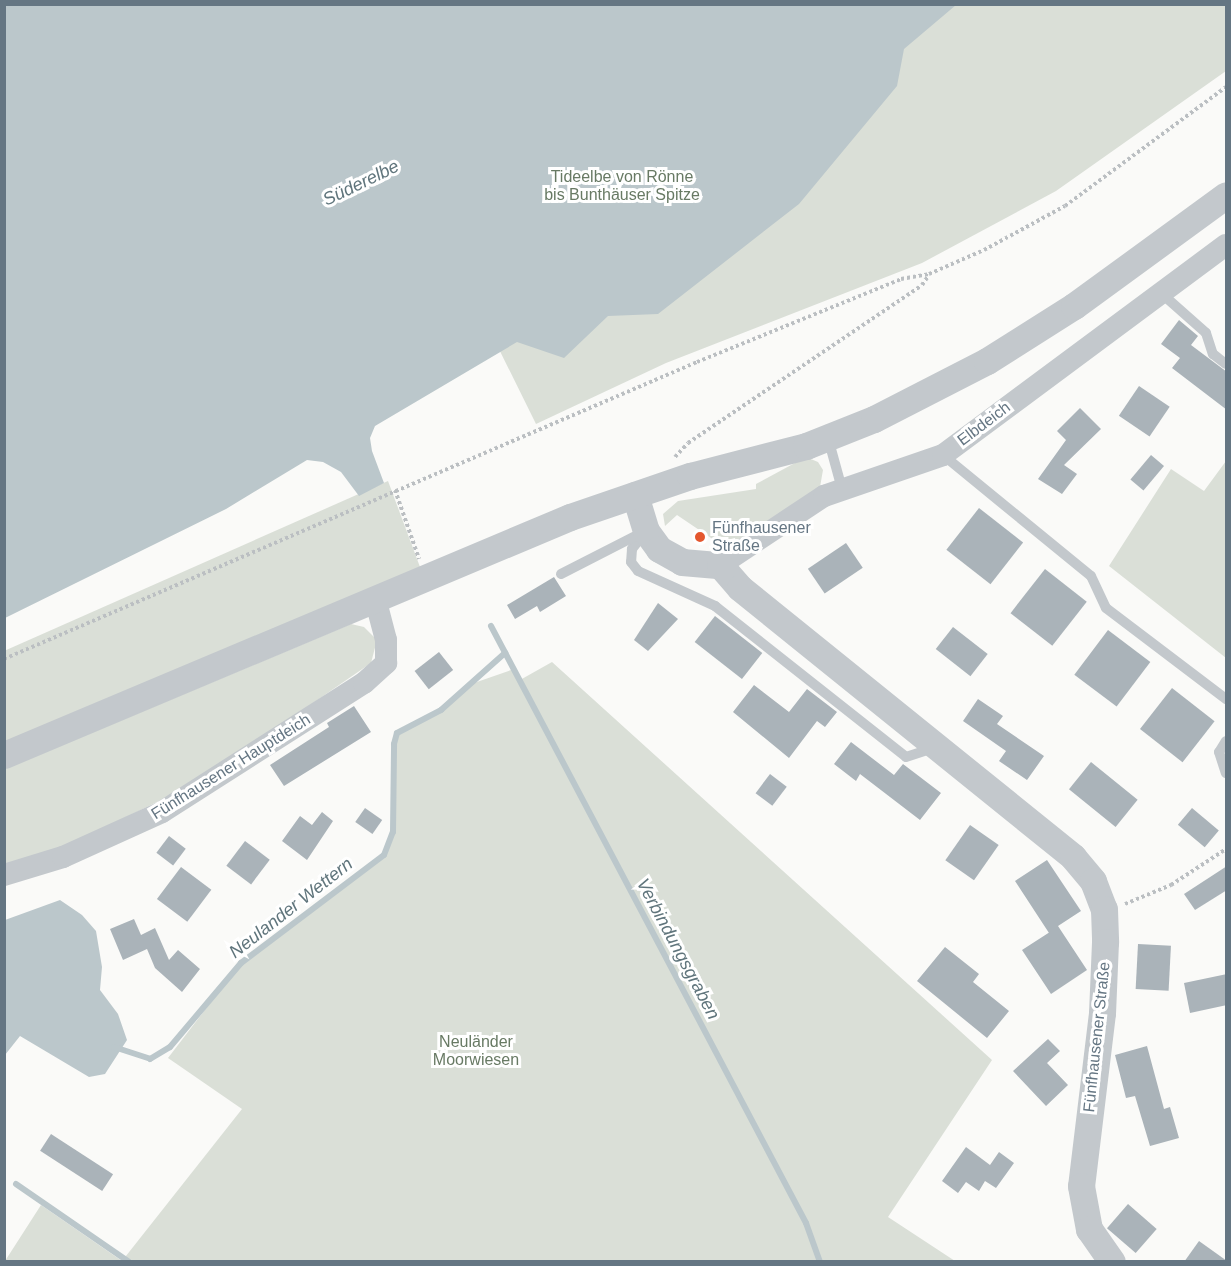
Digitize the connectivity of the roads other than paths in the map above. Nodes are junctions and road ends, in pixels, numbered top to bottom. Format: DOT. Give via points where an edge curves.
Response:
graph roads {
  1 [pos="1227,195"];
  2 [pos="1227,245"];
  3 [pos="1161,293"];
  4 [pos="1227,364"];
  5 [pos="817,442"];
  6 [pos="943,455"];
  7 [pos="842,489"];
  8 [pos="635,495"];
  9 [pos="646,531"];
  10 [pos="720,565"];
  11 [pos="561,574"];
  12 [pos="375,598"];
  13 [pos="1227,699"];
  14 [pos="1227,741"];
  15 [pos="937,747"];
  16 [pos="4,755"];
  17 [pos="1227,773"];
  18 [pos="4,875"];
  19 [pos="1112,1262"];
  1 -- 5 [label="street" via="1074,306 987,361 874,419"];
  2 -- 3 [label="street, Elbdeich"];
  3 -- 4 [label="lane" via="1206,333 1213,354"];
  3 -- 6 [label="street, Elbdeich"];
  5 -- 7 [label="lane"];
  5 -- 8 [label="street" via="742,478 666,476"];
  6 -- 7 [label="street, Elbdeich"];
  6 -- 13 [label="lane" via="1091,576 1106,608"];
  7 -- 10 [label="street, Elbdeich" via="824,496"];
  8 -- 9 [label="street"];
  8 -- 12 [label="street" via="592,508"];
  9 -- 10 [label="street" via="659,549 671,557"];
  9 -- 11 [label="lane"];
  9 -- 15 [label="lane" via="633,549 631,562 638,571 715,606 906,757"];
  10 -- 15 [label="street, Fünfhausener Straße" via="740,588"];
  12 -- 16 [label="street"];
  12 -- 18 [label="street, Fünfhausener Hauptdeich" via="386,640 386,663 364,683 162,812 63,857"];
  14 -- 17 [label="lane" via="1219,752"];
  15 -- 19 [label="street, Fünfhausener Straße" via="1073,856 1093,881 1104,909 1102,1013 1081,1185 1089,1229"];
}
